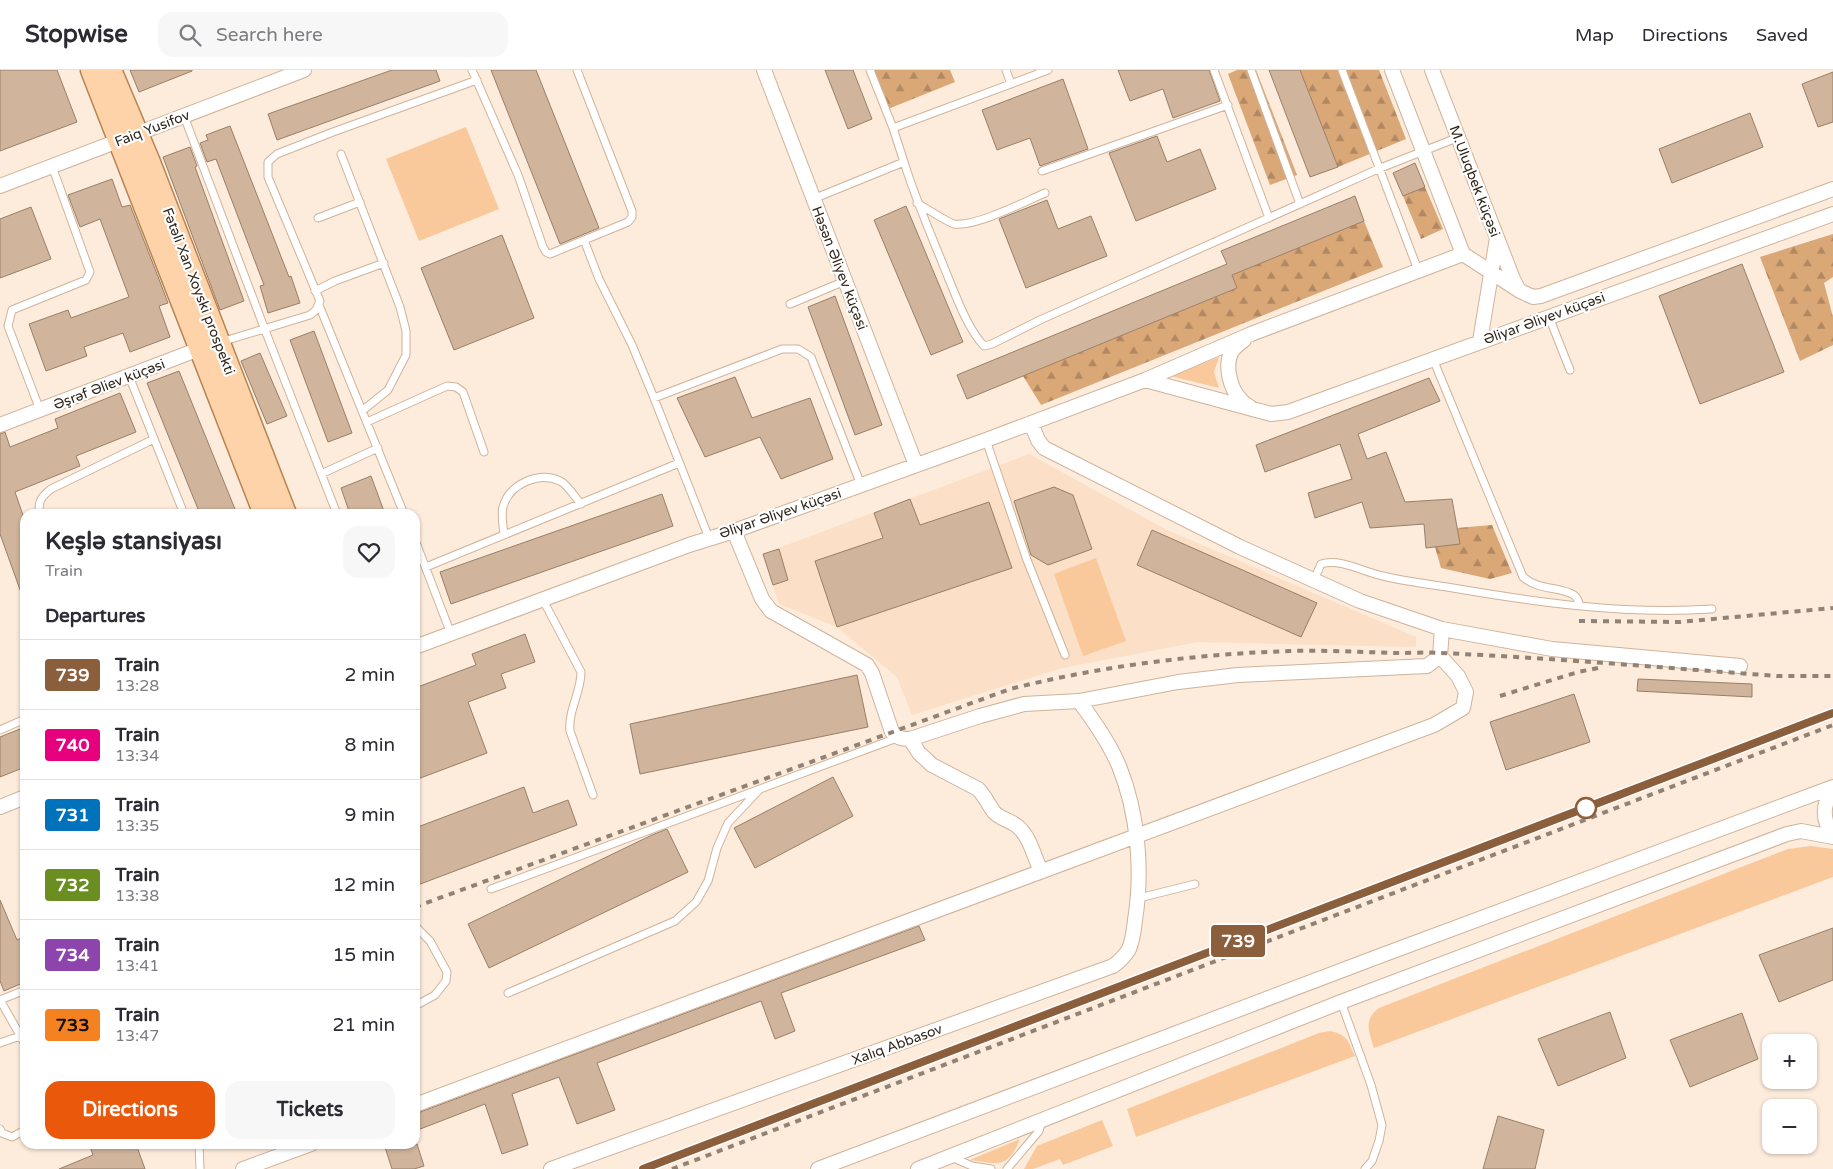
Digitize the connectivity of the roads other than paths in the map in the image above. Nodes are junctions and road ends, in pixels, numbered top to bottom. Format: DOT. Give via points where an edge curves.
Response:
graph roads {
  1 [pos="92,70"];
  2 [pos="110,70"];
  3 [pos="304,70"];
  4 [pos="472,70"];
  5 [pos="578,70"];
  6 [pos="764,70"];
  7 [pos="870,70"];
  8 [pos="1006,70"];
  9 [pos="1048,70"];
  10 [pos="1214,70"];
  11 [pos="1251,70"];
  12 [pos="1342,70"];
  13 [pos="1392,70"];
  14 [pos="1432,70"];
  15 [pos="477,80"];
  16 [pos="1011,84"];
  17 [pos="1228,104"];
  18 [pos="184,116"];
  19 [pos="893,128"];
  20 [pos="128,137"];
  21 [pos="1459,137"];
  22 [pos="1423,152"];
  23 [pos="341,154"];
  24 [pos="904,162"];
  25 [pos="52,166"];
  26 [pos="1378,169"];
  27 [pos="1042,171"];
  28 [pos="0,186"];
  29 [pos="1833,189"];
  30 [pos="1045,193"];
  31 [pos="813,199"];
  32 [pos="360,202"];
  33 [pos="917,203"];
  34 [pos="1300,204"];
  35 [pos="1833,214"];
  36 [pos="318,218"];
  37 [pos="1269,218"];
  38 [pos="1497,238"];
  39 [pos="584,240"];
  40 [pos="1463,254"];
  41 [pos="384,263"];
  42 [pos="1418,270"];
  43 [pos="1491,272"];
  44 [pos="845,281"];
  45 [pos="316,291"];
  46 [pos="1520,292"];
  47 [pos="790,304"];
  48 [pos="319,305"];
  49 [pos="1549,316"];
  50 [pos="265,330"];
  51 [pos="1250,334"];
  52 [pos="1480,341"];
  53 [pos="209,346"];
  54 [pos="1433,358"];
  55 [pos="1570,370"];
  56 [pos="129,376"];
  57 [pos="1145,380"];
  58 [pos="654,398"];
  59 [pos="1253,409"];
  60 [pos="40,410"];
  61 [pos="362,411"];
  62 [pos="367,422"];
  63 [pos="1031,423"];
  64 [pos="0,425"];
  65 [pos="154,439"];
  66 [pos="986,440"];
  67 [pos="378,448"];
  68 [pos="484,452"];
  69 [pos="679,463"];
  70 [pos="916,465"];
  71 [pos="321,474"];
  72 [pos="861,485"];
  73 [pos="581,504"];
  74 [pos="39,509"];
  75 [pos="182,509"];
  76 [pos="263,509"];
  77 [pos="283,509"];
  78 [pos="335,509"];
  79 [pos="402,509"];
  80 [pos="734,531"];
  81 [pos="504,534"];
  82 [pos="709,538"];
  83 [pos="420,552"];
  84 [pos="426,567"];
  85 [pos="1314,580"];
  86 [pos="543,600"];
  87 [pos="1580,606"];
  88 [pos="1712,609"];
  89 [pos="1442,629"];
  90 [pos="451,634"];
  91 [pos="420,645"];
  92 [pos="1065,655"];
  93 [pos="1440,656"];
  94 [pos="1740,666"];
  95 [pos="1079,701"];
  96 [pos="20,721"];
  97 [pos="0,730"];
  98 [pos="903,738"];
  99 [pos="760,789"];
  100 [pos="1833,789"];
  101 [pos="593,795"];
  102 [pos="20,800"];
  103 [pos="0,807"];
  104 [pos="1136,836"];
  105 [pos="1833,836"];
  106 [pos="1041,871"];
  107 [pos="1195,884"];
  108 [pos="491,889"];
  109 [pos="1139,898"];
  110 [pos="420,931"];
  111 [pos="20,992"];
  112 [pos="508,993"];
  113 [pos="0,1000"];
  114 [pos="1341,1002"];
  115 [pos="420,1003"];
  116 [pos="20,1030"];
  117 [pos="20,1036"];
  118 [pos="0,1043"];
  119 [pos="420,1103"];
  120 [pos="1042,1119"];
  121 [pos="0,1129"];
  122 [pos="20,1133"];
  123 [pos="199,1149"];
  124 [pos="297,1149"];
  125 [pos="951,1157"];
  126 [pos="200,1169"];
  127 [pos="243,1169"];
  128 [pos="552,1169"];
  129 [pos="818,1169"];
  130 [pos="918,1169"];
  131 [pos="991,1169"];
  132 [pos="1008,1169"];
  133 [pos="1365,1169"];
  1 -- 20 [label="main road, Fətəli Xan Xoyski prospekti"];
  2 -- 20 [label="main road, Fətəli Xan Xoyski prospekti"];
  3 -- 18 [label="street, Faiq Yusifov"];
  4 -- 15 [label="lane"];
  5 -- 39 [label="lane" via="632,211 628,222"];
  6 -- 31 [label="street, Həsən Əliyev küçəsi"];
  7 -- 19 [label="lane"];
  8 -- 16 [label="lane"];
  9 -- 16 [label="lane"];
  10 -- 17 [label="lane"];
  11 -- 34 [label="lane"];
  12 -- 26 [label="lane"];
  13 -- 22 [label="street"];
  14 -- 21 [label="street, M.Uluqbek küçəsi"];
  15 -- 39 [label="lane" via="518,175 546,252 550,254"];
  15 -- 45 [label="lane" via="314,139 277,154 268,162 268,177"];
  16 -- 19 [label="lane"];
  17 -- 27 [label="lane"];
  17 -- 37 [label="lane"];
  18 -- 20 [label="street, Faiq Yusifov"];
  18 -- 50 [label="lane"];
  19 -- 24 [label="lane"];
  20 -- 25 [label="street, Faiq Yusifov"];
  20 -- 53 [label="main road, Fətəli Xan Xoyski prospekti"];
  21 -- 22 [label="lane"];
  21 -- 38 [label="street, M.Uluqbek küçəsi"];
  22 -- 26 [label="lane"];
  22 -- 40 [label="street"];
  23 -- 32 [label="lane"];
  24 -- 31 [label="lane"];
  24 -- 33 [label="lane"];
  25 -- 28 [label="street, Faiq Yusifov"];
  25 -- 60 [label="lane" via="90,272 86,280 12,310 8,326"];
  26 -- 34 [label="lane"];
  26 -- 42 [label="lane"];
  29 -- 46 [label="street, Əliyar Əliyev küçəsi" via="1542,296 1533,297"];
  30 -- 33 [label="lane" via="964,224 952,224"];
  31 -- 44 [label="street, Həsən Əliyev küçəsi"];
  32 -- 36 [label="lane"];
  32 -- 41 [label="lane"];
  33 -- 37 [label="lane" via="976,338 984,346"];
  34 -- 37 [label="lane"];
  35 -- 49 [label="street, Əliyar Əliyev küçəsi"];
  38 -- 43 [label="street"];
  38 -- 46 [label="street, M.Uluqbek küçəsi"];
  39 -- 58 [label="lane"];
  40 -- 42 [label="street, Əliyar Əliyev küçəsi"];
  40 -- 43 [label="street, Əliyar Əliyev küçəsi"];
  41 -- 45 [label="lane"];
  41 -- 61 [label="lane" via="406,331 406,355 388,390"];
  42 -- 51 [label="street, Əliyar Əliyev küçəsi"];
  43 -- 46 [label="street, Əliyar Əliyev küçəsi"];
  43 -- 52 [label="street"];
  44 -- 47 [label="lane"];
  44 -- 70 [label="street, Həsən Əliyev küçəsi"];
  45 -- 48 [label="lane"];
  48 -- 50 [label="lane" via="310,315"];
  48 -- 61 [label="lane"];
  49 -- 52 [label="street, Əliyar Əliyev küçəsi"];
  49 -- 55 [label="lane"];
  50 -- 53 [label="lane"];
  50 -- 71 [label="lane"];
  51 -- 57 [label="street, Əliyar Əliyev küçəsi"];
  51 -- 59 [label="street" via="1233,351 1228,364 1236,393"];
  52 -- 54 [label="street, Əliyar Əliyev küçəsi"];
  53 -- 56 [label="street, Əşrəf Əliev küçəsi"];
  53 -- 76 [label="main road, Fətəli Xan Xoyski prospekti"];
  53 -- 77 [label="main road, Fətəli Xan Xoyski prospekti"];
  54 -- 59 [label="street, Əliyar Əliyev küçəsi" via="1288,412 1270,414"];
  54 -- 87 [label="lane" via="1523,578 1534,585 1573,595"];
  56 -- 60 [label="street, Əşrəf Əliev küçəsi"];
  56 -- 65 [label="lane"];
  57 -- 59 [label="street, Əliyar Əliyev küçəsi"];
  57 -- 63 [label="street, Əliyar Əliyev küçəsi"];
  58 -- 69 [label="lane"];
  58 -- 72 [label="lane" via="782,349 798,348 811,357"];
  60 -- 64 [label="street, Əşrəf Əliev küçəsi"];
  61 -- 62 [label="lane"];
  62 -- 67 [label="lane"];
  62 -- 68 [label="lane" via="447,386 456,387 463,392"];
  63 -- 66 [label="street, Əliyar Əliyev küçəsi"];
  63 -- 85 [label="street" via="1038,440 1054,454 1240,547"];
  65 -- 74 [label="lane" via="51,489 41,497"];
  65 -- 75 [label="lane"];
  66 -- 70 [label="street, Əliyar Əliyev küçəsi"];
  66 -- 92 [label="lane" via="1027,560"];
  67 -- 71 [label="lane"];
  67 -- 79 [label="lane"];
  69 -- 73 [label="lane"];
  69 -- 82 [label="lane"];
  70 -- 72 [label="street, Əliyar Əliyev küçəsi"];
  71 -- 78 [label="lane"];
  72 -- 80 [label="street, Əliyar Əliyev küçəsi"];
  73 -- 81 [label="lane"];
  73 -- 81 [label="lane" via="561,481 539,476 514,488 508,496 502,508"];
  80 -- 82 [label="street, Əliyar Əliyev küçəsi"];
  80 -- 98 [label="street" via="762,599 771,611 867,665 892,732"];
  81 -- 84 [label="lane"];
  82 -- 86 [label="street, Əliyar Əliyev küçəsi"];
  83 -- 84 [label="lane"];
  84 -- 90 [label="lane"];
  85 -- 87 [label="lane" via="1321,564 1331,561 1382,576"];
  85 -- 89 [label="street"];
  86 -- 90 [label="street, Əliyar Əliyev küçəsi"];
  86 -- 101 [label="lane" via="581,672 581,685 569,720 570,731"];
  87 -- 88 [label="lane" via="1642,611"];
  89 -- 93 [label="street"];
  89 -- 94 [label="street" via="1552,648"];
  90 -- 91 [label="street, Əliyar Əliyev küçəsi"];
  93 -- 95 [label="street" via="1427,666 1238,675 1178,682"];
  93 -- 104 [label="street" via="1458,676 1466,692 1463,708 1452,715"];
  95 -- 98 [label="street" via="1024,704"];
  95 -- 104 [label="street, Xalıq Abbasov" via="1119,766 1130,799"];
  96 -- 97 [label="lane"];
  98 -- 99 [label="lane"];
  98 -- 106 [label="street" via="932,765 978,789 994,812 1016,825 1024,833"];
  99 -- 108 [label="lane"];
  99 -- 112 [label="lane" via="728,823 708,881 696,902 675,921"];
  100 -- 105 [label="street" via="1824,815"];
  100 -- 129 [label="street" via="1385,954"];
  102 -- 103 [label="street"];
  104 -- 106 [label="street"];
  104 -- 109 [label="street, Xalıq Abbasov"];
  105 -- 114 [label="street" via="1800,831 1787,834"];
  106 -- 119 [label="street"];
  107 -- 109 [label="lane"];
  109 -- 128 [label="street, Xalıq Abbasov" via="1129,949 1114,966"];
  110 -- 115 [label="lane" via="430,941 447,972 446,981 435,995"];
  111 -- 113 [label="lane"];
  113 -- 116 [label="lane"];
  114 -- 120 [label="street"];
  114 -- 133 [label="lane" via="1382,1124 1372,1161"];
  117 -- 118 [label="lane"];
  120 -- 125 [label="street"];
  120 -- 132 [label="lane" via="1039,1131"];
  121 -- 122 [label="lane" via="12,1137"];
  123 -- 126 [label="lane"];
  124 -- 127 [label="street"];
  125 -- 130 [label="street"];
  125 -- 131 [label="lane" via="972,1166"];
}
